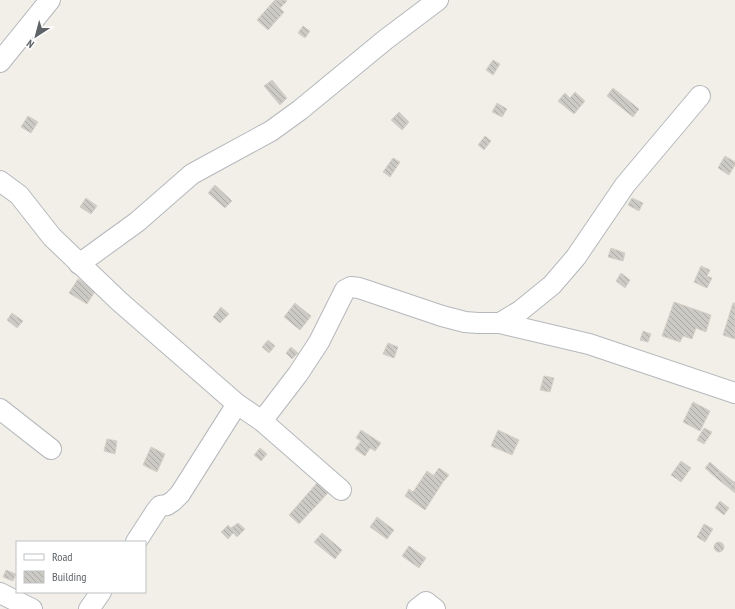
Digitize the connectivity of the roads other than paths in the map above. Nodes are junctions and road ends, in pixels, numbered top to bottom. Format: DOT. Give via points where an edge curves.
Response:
graph roads {
  1 [pos="50,0"];
  2 [pos="438,0"];
  3 [pos="0,62"];
  4 [pos="700,96"];
  5 [pos="0,181"];
  6 [pos="79,264"];
  7 [pos="500,323"];
  8 [pos="735,393"];
  9 [pos="237,404"];
  10 [pos="0,409"];
  11 [pos="262,421"];
  12 [pos="51,449"];
  13 [pos="341,490"];
  14 [pos="137,541"];
  15 [pos="0,593"];
  16 [pos="100,593"];
  17 [pos="32,609"];
  18 [pos="89,609"];
  19 [pos="417,609"];
  20 [pos="435,609"];
  1 -- 3 [label="street"];
  2 -- 6 [label="street" via="282,123 192,174 137,222"];
  4 -- 7 [label="street" via="625,185 576,257 552,285 520,311"];
  5 -- 6 [label="street" via="19,196 52,237"];
  6 -- 9 [label="street"];
  7 -- 8 [label="street" via="589,344"];
  7 -- 11 [label="street" via="465,322 351,287 345,290 319,342 298,374"];
  9 -- 11 [label="street"];
  9 -- 14 [label="street" via="180,494 173,501 160,506"];
  10 -- 12 [label="street"];
  11 -- 13 [label="street"];
  15 -- 17 [label="street"];
  16 -- 18 [label="street"];
  19 -- 20 [label="street" via="426,602"];
}
